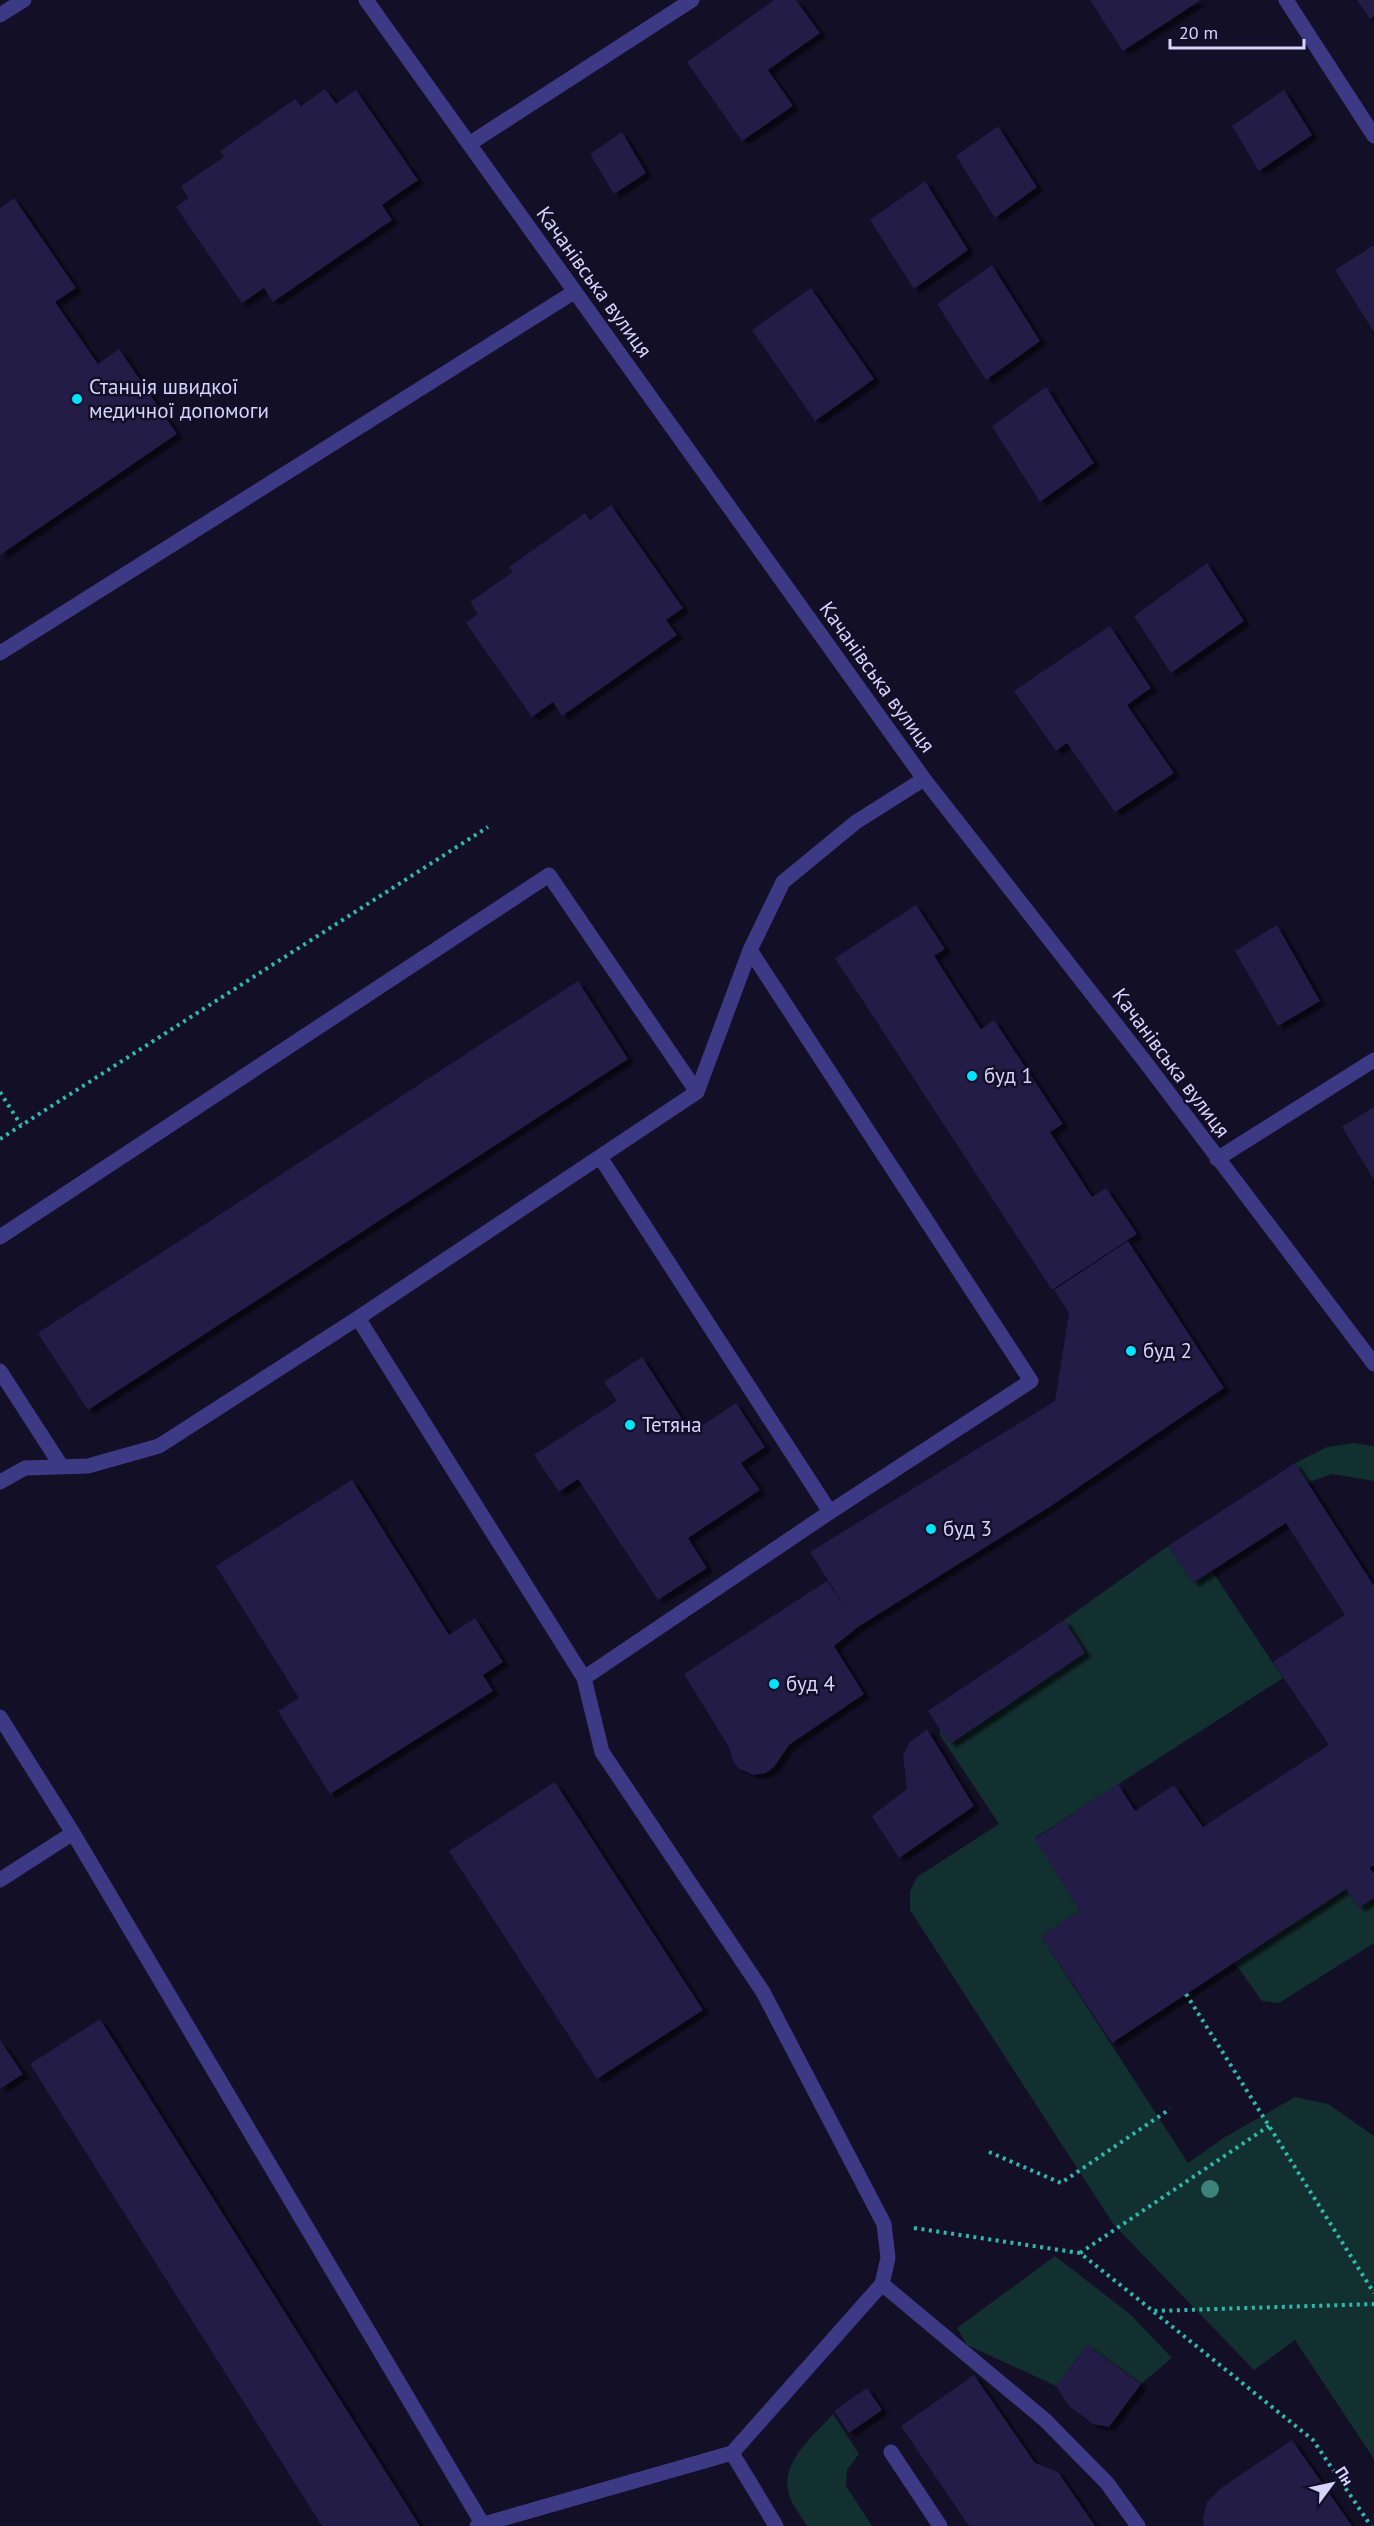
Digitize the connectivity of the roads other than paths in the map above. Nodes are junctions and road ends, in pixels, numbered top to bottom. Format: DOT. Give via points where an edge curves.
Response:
graph roads {
  1 [pos="24,0"];
  2 [pos="366,0"];
  3 [pos="692,0"];
  4 [pos="1286,0"];
  5 [pos="0,15"];
  6 [pos="1374,136"];
  7 [pos="469,144"];
  8 [pos="574,291"];
  9 [pos="0,652"];
  10 [pos="924,779"];
  11 [pos="750,950"];
  12 [pos="1374,1060"];
  13 [pos="697,1092"];
  14 [pos="600,1157"];
  15 [pos="1217,1159"];
  16 [pos="0,1237"];
  17 [pos="357,1318"];
  18 [pos="1374,1364"];
  19 [pos="0,1371"];
  20 [pos="62,1467"];
  21 [pos="0,1482"];
  22 [pos="830,1512"];
  23 [pos="584,1678"];
  24 [pos="0,1717"];
  25 [pos="74,1833"];
  26 [pos="0,1880"];
  27 [pos="882,2284"];
  28 [pos="891,2452"];
  29 [pos="732,2453"];
  30 [pos="479,2524"];
  31 [pos="776,2526"];
  32 [pos="940,2526"];
  33 [pos="1138,2526"];
  1 -- 5 [label="street"];
  2 -- 7 [label="street, Качанівська вулиця"];
  3 -- 7 [label="street"];
  4 -- 6 [label="street"];
  7 -- 8 [label="street, Качанівська вулиця"];
  8 -- 9 [label="street"];
  8 -- 10 [label="street, Качанівська вулиця"];
  10 -- 11 [label="street" via="856,822 783,882"];
  10 -- 15 [label="street, Качанівська вулиця"];
  11 -- 13 [label="street"];
  11 -- 22 [label="street" via="1031,1381"];
  12 -- 15 [label="street"];
  13 -- 14 [label="street"];
  13 -- 16 [label="street" via="549,875"];
  14 -- 17 [label="street"];
  14 -- 22 [label="street"];
  15 -- 18 [label="street, Качанівська вулиця"];
  17 -- 20 [label="street" via="159,1446 88,1466"];
  17 -- 23 [label="street"];
  19 -- 20 [label="street"];
  20 -- 21 [label="street" via="25,1468"];
  22 -- 23 [label="street"];
  23 -- 27 [label="street" via="602,1752 763,1992 884,2224 888,2258"];
  24 -- 25 [label="street"];
  25 -- 26 [label="street"];
  25 -- 30 [label="street"];
  27 -- 29 [label="street"];
  27 -- 33 [label="street" via="1053,2427 1107,2483"];
  28 -- 32 [label="street"];
  29 -- 30 [label="street"];
  29 -- 31 [label="street"];
}
